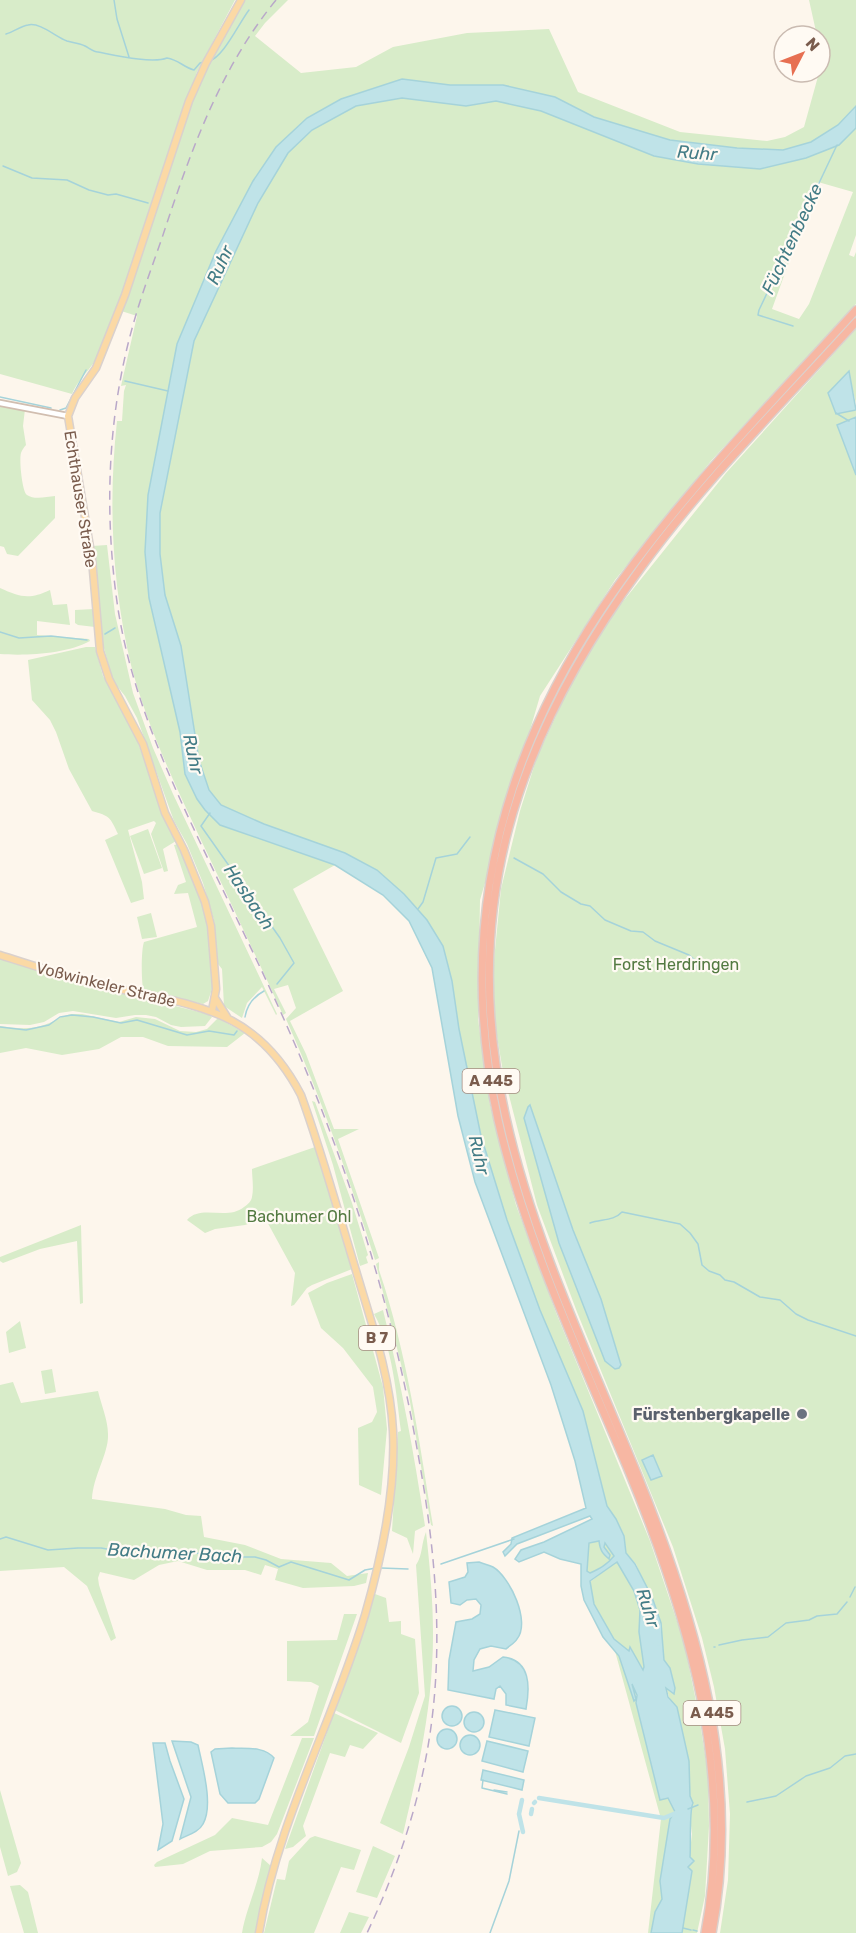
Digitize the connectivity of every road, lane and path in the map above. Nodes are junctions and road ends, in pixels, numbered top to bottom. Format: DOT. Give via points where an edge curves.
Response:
graph roads {
  1 [pos="241,0"];
  2 [pos="856,310"];
  3 [pos="856,322"];
  4 [pos="0,403"];
  5 [pos="68,416"];
  6 [pos="0,955"];
  7 [pos="215,998"];
  8 [pos="212,1011"];
  9 [pos="227,1018"];
  10 [pos="260,1933"];
  11 [pos="705,1933"];
  12 [pos="712,1933"];
  1 -- 5 [label="main road, Echthauser Straße" via="192,93 126,295 96,368 75,398"];
  2 -- 11 [label="highway, A 445" via="671,517 603,606 575,652 540,717 519,767 504,813 484,924 481,971 486,1048 499,1125 512,1172 537,1250 652,1533 696,1671 714,1795 714,1861"];
  3 -- 12 [label="highway, A 445" via="676,522 592,637 559,696 526,770 511,814 491,925 493,1047 519,1170 561,1291 656,1521 703,1670 719,1761 723,1815"];
  4 -- 5 [label="street"];
  5 -- 7 [label="main road, Echthauser Straße" via="92,560 102,660 143,744 168,818 205,902 212,933"];
  6 -- 8 [label="main road, Voßwinkeler Straße / B 7"];
  7 -- 8 [label="main road, Echthauser Straße"];
  7 -- 9 [label="main road"];
  8 -- 9 [label="main road, B 7"];
  9 -- 10 [label="main road, B 7" via="271,1051 301,1095 375,1333 387,1378 393,1431 388,1513 365,1614 278,1853"];
}
